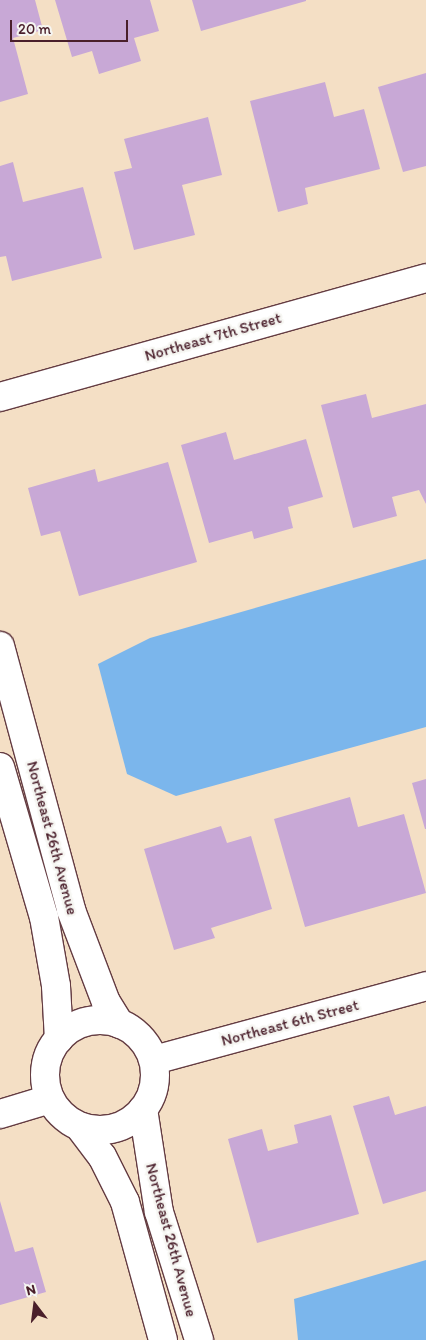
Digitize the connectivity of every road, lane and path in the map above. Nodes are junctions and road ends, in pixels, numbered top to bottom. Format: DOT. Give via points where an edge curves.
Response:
graph roads {
  1 [pos="426,278"];
  2 [pos="0,397"];
  3 [pos="0,646"];
  4 [pos="0,767"];
  5 [pos="426,986"];
  6 [pos="120,1024"];
  7 [pos="59,1039"];
  8 [pos="154,1060"];
  9 [pos="50,1100"];
  10 [pos="144,1109"];
  11 [pos="0,1114"];
  12 [pos="79,1126"];
  13 [pos="163,1340"];
  14 [pos="199,1340"];
  1 -- 2 [label="street, Northeast 7th Street"];
  3 -- 6 [label="street, Northeast 26th Avenue" via="71,910 106,1002"];
  4 -- 7 [label="street, Northeast 26th Avenue" via="44,917 56,986"];
  5 -- 8 [label="street, Northeast 6th Street"];
  6 -- 7 [label="street" via="86,1022"];
  6 -- 8 [label="street" via="146,1044"];
  7 -- 9 [label="street" via="45,1068"];
  8 -- 10 [label="street" via="152,1094"];
  9 -- 11 [label="street"];
  9 -- 12 [label="street"];
  10 -- 12 [label="street" via="121,1126 92,1130"];
  10 -- 14 [label="street, Northeast 26th Avenue" via="159,1212"];
  12 -- 13 [label="street, Northeast 26th Avenue" via="102,1156 125,1202"];
}
